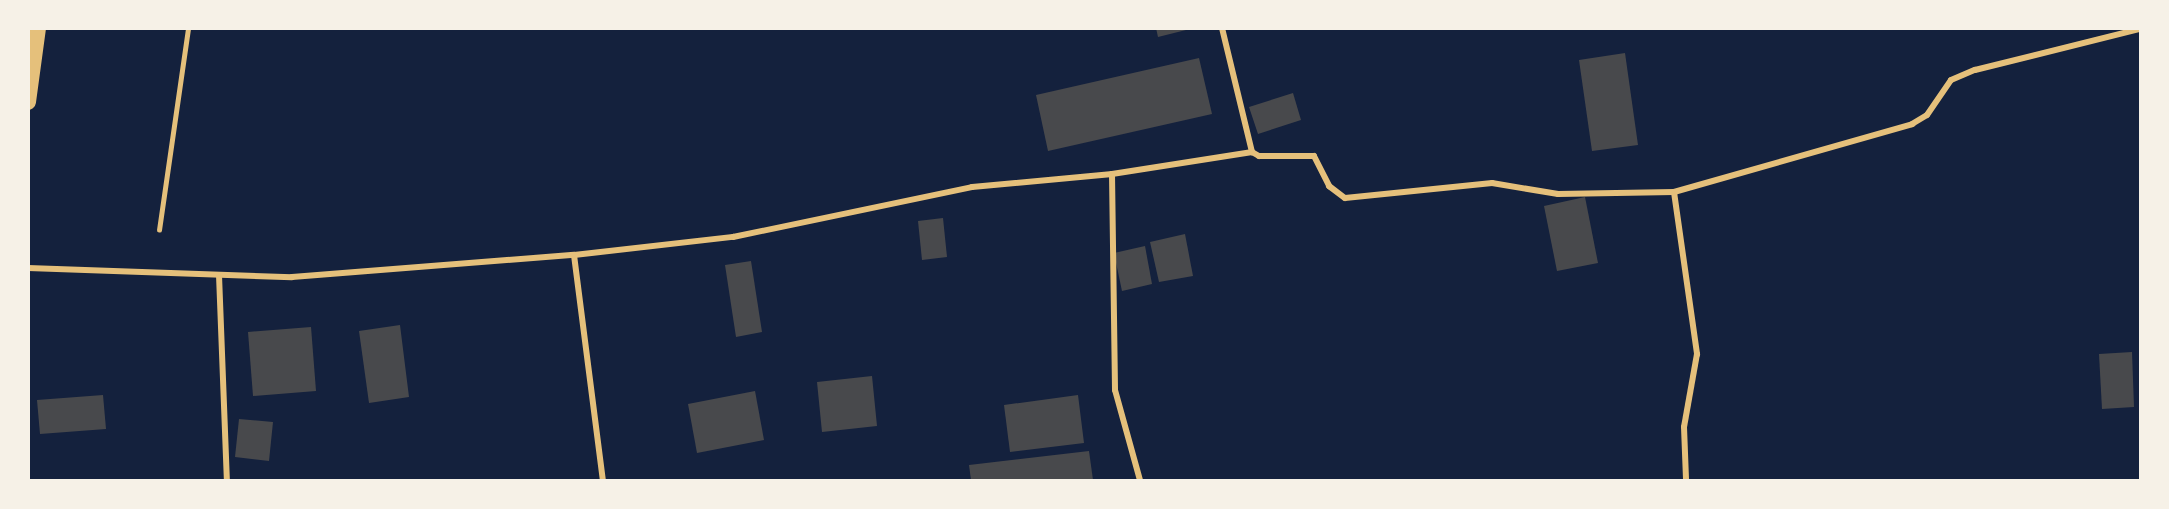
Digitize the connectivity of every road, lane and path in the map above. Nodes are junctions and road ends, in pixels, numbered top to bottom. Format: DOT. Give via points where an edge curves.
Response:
graph roads {
  1 [pos="38,28"];
  2 [pos="188,28"];
  3 [pos="1222,28"];
  4 [pos="2140,29"];
  5 [pos="28,102"];
  6 [pos="1252,152"];
  7 [pos="1112,174"];
  8 [pos="1674,192"];
  9 [pos="159,230"];
  10 [pos="574,255"];
  11 [pos="28,268"];
  12 [pos="219,274"];
  13 [pos="228,480"];
  14 [pos="603,480"];
  15 [pos="1140,480"];
  16 [pos="1686,480"];
  1 -- 5 [label="highway"];
  2 -- 9 [label="lane"];
  3 -- 6 [label="street"];
  4 -- 8 [label="street" via="1975,70 1951,81 1937,95 1927,115 1912,124"];
  6 -- 7 [label="street"];
  6 -- 8 [label="street" via="1259,156 1314,156 1329,186 1345,198 1492,183 1558,194"];
  7 -- 10 [label="street" via="972,187 733,237"];
  7 -- 15 [label="street" via="1115,390"];
  8 -- 16 [label="street" via="1697,354 1684,427"];
  10 -- 12 [label="street" via="292,277"];
  10 -- 14 [label="street"];
  11 -- 12 [label="street"];
  12 -- 13 [label="street"];
}
